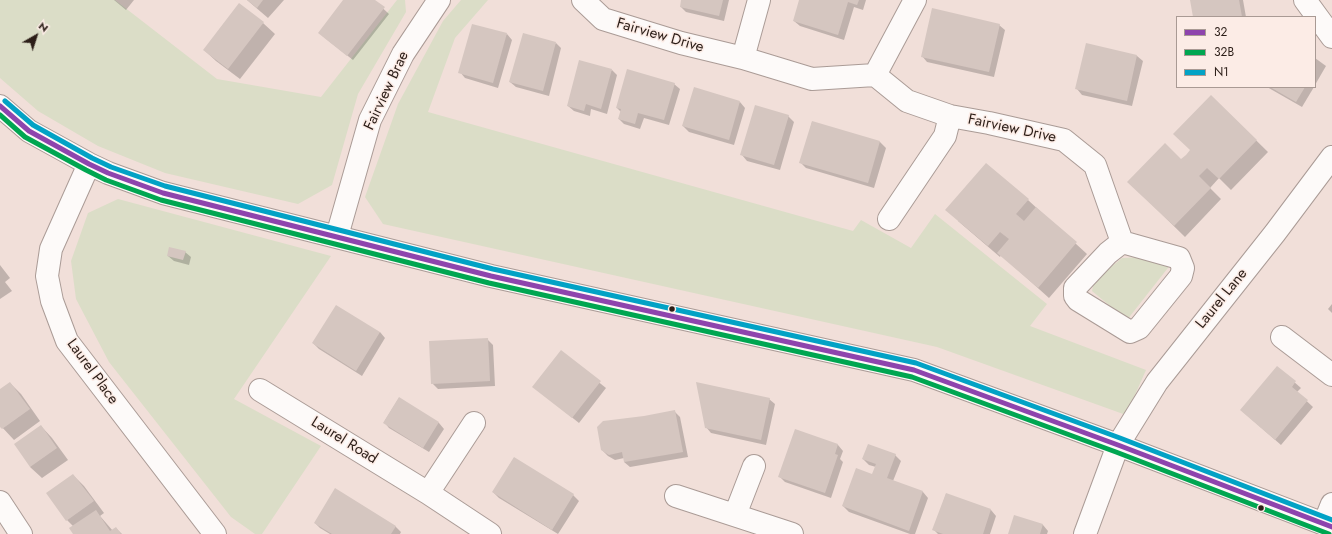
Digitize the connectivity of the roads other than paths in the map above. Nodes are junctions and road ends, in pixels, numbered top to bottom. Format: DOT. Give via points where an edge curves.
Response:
graph roads {
  1 [pos="439,0"];
  2 [pos="583,0"];
  3 [pos="759,0"];
  4 [pos="915,0"];
  5 [pos="1305,0"];
  6 [pos="1332,37"];
  7 [pos="743,58"];
  8 [pos="876,75"];
  9 [pos="0,106"];
  10 [pos="950,116"];
  11 [pos="1332,157"];
  12 [pos="89,164"];
  13 [pos="889,219"];
  14 [pos="337,236"];
  15 [pos="1122,242"];
  16 [pos="1282,336"];
  17 [pos="1332,375"];
  18 [pos="260,390"];
  19 [pos="474,423"];
  20 [pos="1118,445"];
  21 [pos="754,466"];
  22 [pos="428,493"];
  23 [pos="676,496"];
  24 [pos="0,502"];
  25 [pos="735,515"];
  26 [pos="1329,518"];
  27 [pos="21,534"];
  28 [pos="215,534"];
  29 [pos="490,534"];
  30 [pos="792,534"];
  31 [pos="1085,534"];
  1 -- 14 [label="street, Fairview Brae" via="403,54 370,120"];
  2 -- 7 [label="street, Fairview Drive" via="603,19 681,43"];
  3 -- 7 [label="street"];
  4 -- 8 [label="street"];
  5 -- 6 [label="street"];
  7 -- 8 [label="street, Fairview Drive" via="812,79"];
  8 -- 10 [label="street, Fairview Drive" via="907,101"];
  9 -- 12 [label="street" via="29,131"];
  10 -- 13 [label="street" via="945,136"];
  10 -- 15 [label="street, Fairview Drive" via="989,122 1064,140 1095,165"];
  11 -- 20 [label="street, Laurel Lane" via="1157,382"];
  12 -- 14 [label="street" via="163,193"];
  12 -- 28 [label="street, Laurel Place" via="51,249 47,276 52,302 67,341"];
  14 -- 20 [label="street" via="499,278 914,370"];
  15 -- 15 [label="street" via="1179,258 1183,268 1181,276 1139,328 1130,332 1075,296 1075,288"];
  16 -- 17 [label="street"];
  18 -- 22 [label="street, Laurel Road"];
  19 -- 22 [label="street"];
  20 -- 26 [label="street"];
  20 -- 31 [label="street"];
  21 -- 25 [label="street"];
  22 -- 29 [label="street, Laurel Road"];
  23 -- 25 [label="street"];
  24 -- 27 [label="street"];
  25 -- 30 [label="street"];
}
